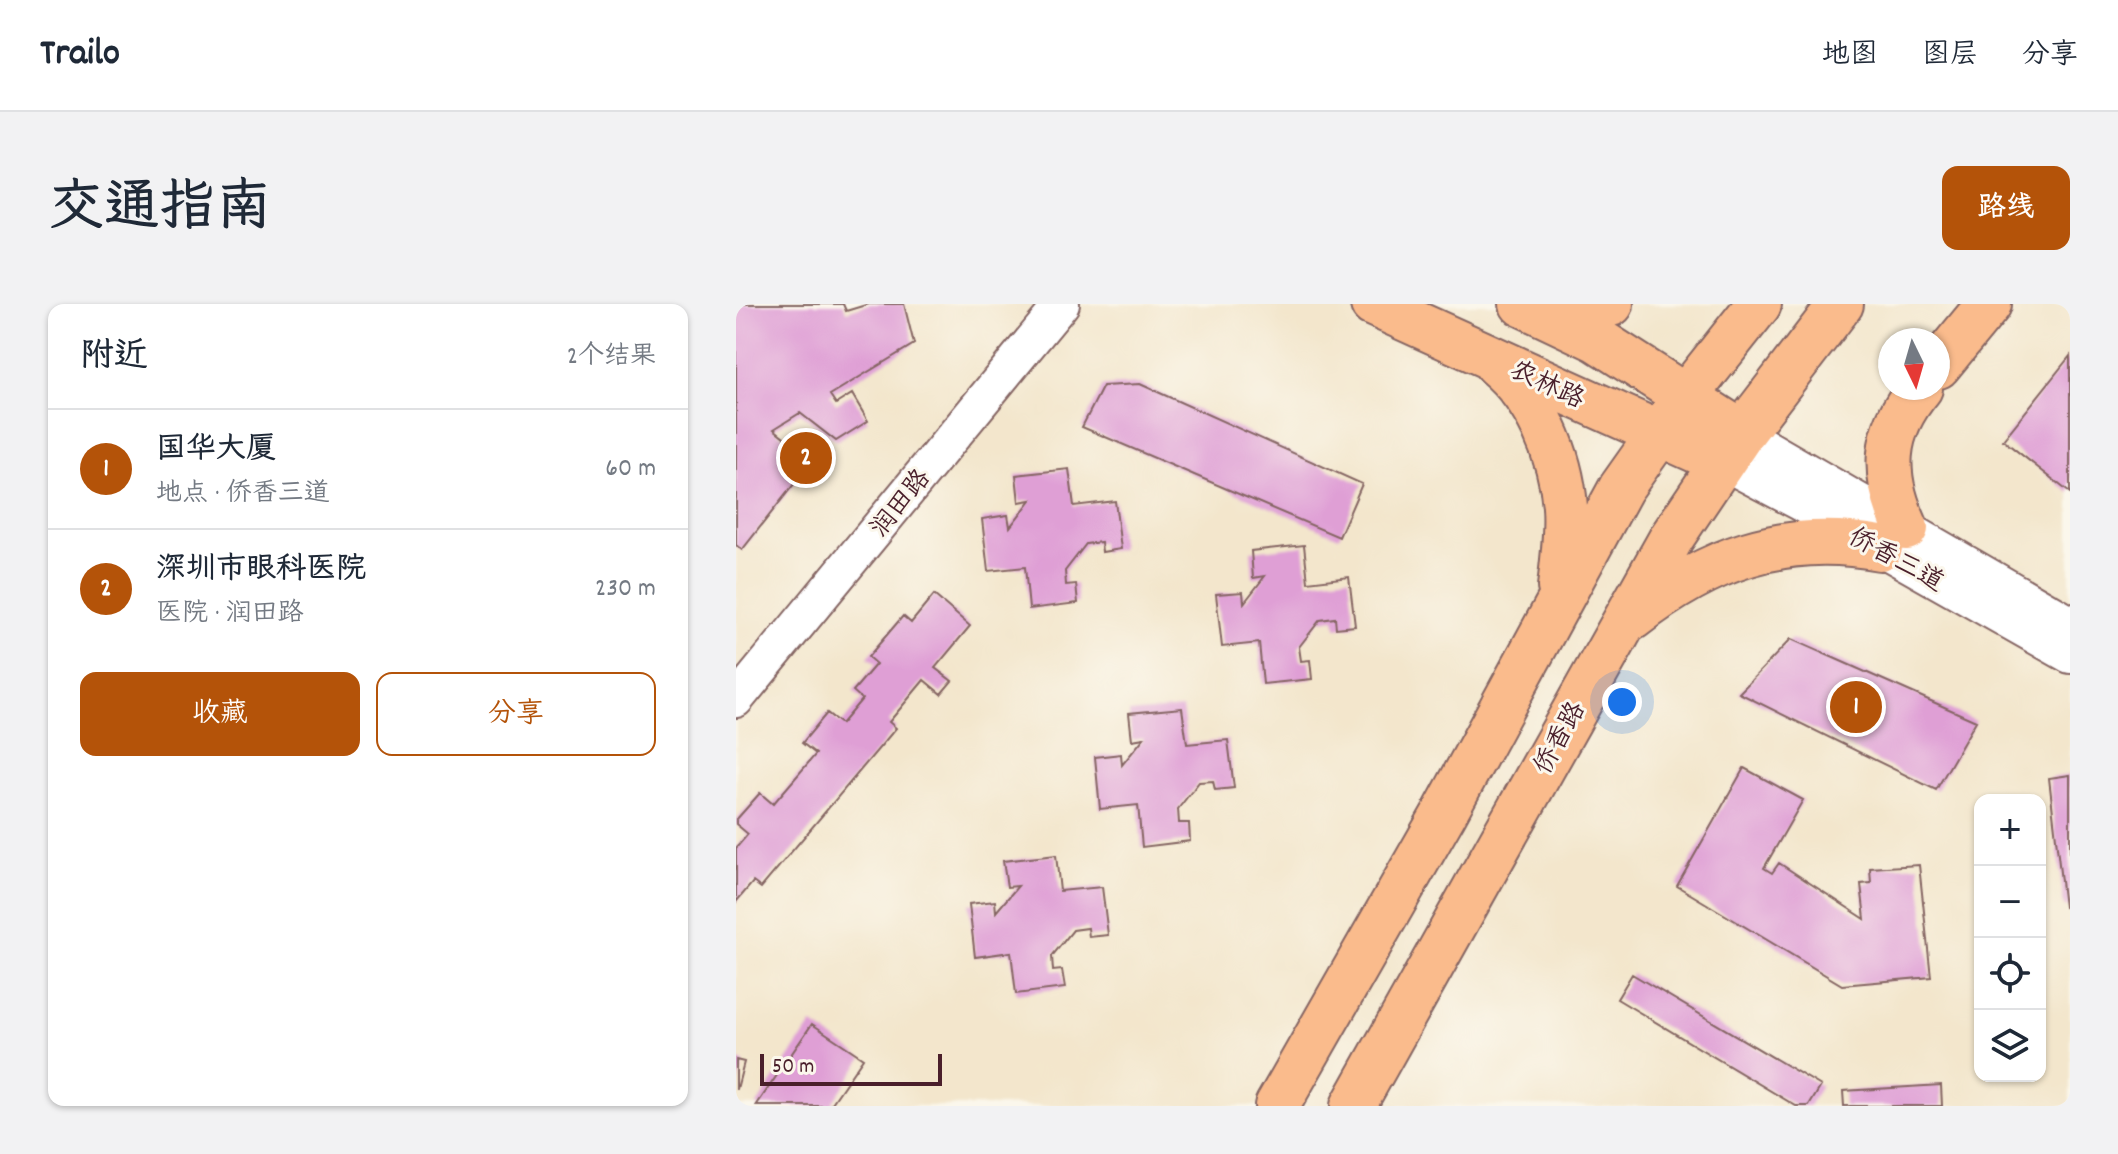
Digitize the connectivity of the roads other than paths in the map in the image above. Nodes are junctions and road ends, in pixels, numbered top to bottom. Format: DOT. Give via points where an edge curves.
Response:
graph roads {
  1 [pos="1062,304"];
  2 [pos="1373,304"];
  3 [pos="1522,304"];
  4 [pos="1578,304"];
  5 [pos="1591,304"];
  6 [pos="1611,304"];
  7 [pos="1759,304"];
  8 [pos="1841,304"];
  9 [pos="1989,304"];
  10 [pos="1478,351"];
  11 [pos="1950,351"];
  12 [pos="1686,396"];
  13 [pos="1909,400"];
  14 [pos="1658,434"];
  15 [pos="1732,448"];
  16 [pos="1893,538"];
  17 [pos="1559,603"];
  18 [pos="2070,623"];
  19 [pos="1617,630"];
  20 [pos="2070,656"];
  21 [pos="736,700"];
  22 [pos="1277,1106"];
  23 [pos="1353,1106"];
  1 -- 21 [label="street, 润田路"];
  2 -- 10 [label="main road, 农林路"];
  3 -- 12 [label="main road" via="1596,339"];
  4 -- 5 [label="main road"];
  5 -- 6 [label="main road"];
  7 -- 12 [label="main road"];
  8 -- 15 [label="main road, 侨香路"];
  9 -- 11 [label="main road"];
  10 -- 14 [label="main road, 农林路"];
  10 -- 17 [label="main road" via="1505,371 1528,400 1555,459 1565,505"];
  12 -- 14 [label="main road"];
  12 -- 15 [label="main road"];
  13 -- 16 [label="main road" via="1890,448 1897,509"];
  14 -- 15 [label="main road, 农林路"];
  14 -- 17 [label="main road" via="1621,488"];
  15 -- 16 [label="street, 侨香三道"];
  15 -- 19 [label="main road, 侨香路"];
  16 -- 18 [label="street, 侨香三道"];
  16 -- 19 [label="main road" via="1789,545 1739,556 1684,582"];
  16 -- 20 [label="street, 侨香三道"];
  17 -- 22 [label="main road"];
  19 -- 23 [label="main road, 侨香路"];
}
